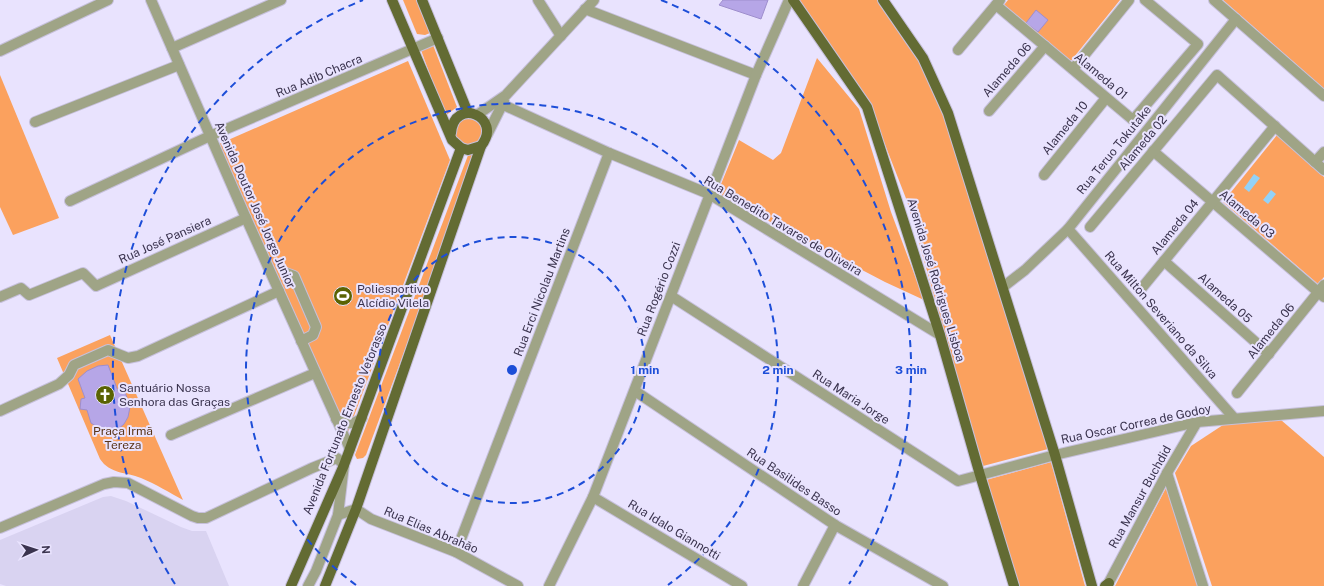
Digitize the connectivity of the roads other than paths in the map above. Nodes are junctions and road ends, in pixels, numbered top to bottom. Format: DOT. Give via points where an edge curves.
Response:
graph roads {
  1 [pos="108,0"];
  2 [pos="151,0"];
  3 [pos="281,0"];
  4 [pos="392,0"];
  5 [pos="422,0"];
  6 [pos="538,0"];
  7 [pos="594,0"];
  8 [pos="789,0"];
  9 [pos="793,0"];
  10 [pos="883,0"];
  11 [pos="1129,0"];
  12 [pos="1145,0"];
  13 [pos="1214,0"];
  14 [pos="998,2"];
  15 [pos="585,10"];
  16 [pos="1236,19"];
  17 [pos="561,36"];
  18 [pos="438,38"];
  19 [pos="1044,46"];
  20 [pos="172,48"];
  21 [pos="413,50"];
  22 [pos="958,50"];
  23 [pos="0,51"];
  24 [pos="179,65"];
  25 [pos="1072,69"];
  26 [pos="756,75"];
  27 [pos="1324,96"];
  28 [pos="1106,98"];
  29 [pos="499,104"];
  30 [pos="989,111"];
  31 [pos="473,114"];
  32 [pos="35,122"];
  33 [pos="1275,126"];
  34 [pos="451,134"];
  35 [pos="487,135"];
  36 [pos="210,136"];
  37 [pos="481,146"];
  38 [pos="461,148"];
  39 [pos="1153,151"];
  40 [pos="609,152"];
  41 [pos="1324,152"];
  42 [pos="1315,162"];
  43 [pos="1324,170"];
  44 [pos="1044,175"];
  45 [pos="709,194"];
  46 [pos="70,201"];
  47 [pos="1213,202"];
  48 [pos="246,218"];
  49 [pos="1090,228"];
  50 [pos="1068,229"];
  51 [pos="1164,261"];
  52 [pos="286,273"];
  53 [pos="1003,287"];
  54 [pos="1141,289"];
  55 [pos="1322,291"];
  56 [pos="279,292"];
  57 [pos="671,296"];
  58 [pos="0,297"];
  59 [pos="940,335"];
  60 [pos="301,341"];
  61 [pos="1269,354"];
  62 [pos="315,373"];
  63 [pos="635,391"];
  64 [pos="1237,393"];
  65 [pos="0,411"];
  66 [pos="1324,411"];
  67 [pos="362,418"];
  68 [pos="1234,418"];
  69 [pos="336,419"];
  70 [pos="1197,422"];
  71 [pos="171,435"];
  72 [pos="350,449"];
  73 [pos="1055,455"];
  74 [pos="344,465"];
  75 [pos="1167,473"];
  76 [pos="980,474"];
  77 [pos="593,497"];
  78 [pos="356,509"];
  79 [pos="338,515"];
  80 [pos="835,525"];
  81 [pos="0,528"];
  82 [pos="456,552"];
  83 [pos="1107,585"];
  84 [pos="291,586"];
  85 [pos="308,586"];
  86 [pos="325,586"];
  87 [pos="518,586"];
  88 [pos="549,586"];
  89 [pos="742,586"];
  90 [pos="804,586"];
  91 [pos="943,586"];
  92 [pos="1014,586"];
  93 [pos="1092,586"];
  94 [pos="1203,586"];
  1 -- 23 [label="street"];
  2 -- 20 [label="street, Avenida Doutor José Jorge Junior"];
  3 -- 20 [label="street"];
  4 -- 21 [label="main road"];
  5 -- 18 [label="main road"];
  6 -- 17 [label="street"];
  7 -- 15 [label="street"];
  8 -- 26 [label="street, Rua Rogério Cozzi"];
  9 -- 59 [label="main road, Avenida José Rodrigues Lisboa" via="867,107"];
  10 -- 53 [label="main road" via="923,58 948,113"];
  11 -- 25 [label="street"];
  12 -- 28 [label="street, Alameda 01" via="1198,44 1134,120"];
  13 -- 16 [label="street"];
  14 -- 19 [label="street, Alameda 01"];
  14 -- 22 [label="street"];
  15 -- 17 [label="street"];
  15 -- 26 [label="street"];
  16 -- 27 [label="street"];
  16 -- 50 [label="street, Rua Teruo Tokutake"];
  17 -- 29 [label="street"];
  18 -- 21 [label="street, Rua Adib Chacra"];
  18 -- 31 [label="main road"];
  19 -- 25 [label="street, Alameda 01"];
  19 -- 30 [label="street, Alameda 06"];
  20 -- 24 [label="street, Avenida Doutor José Jorge Junior"];
  21 -- 34 [label="main road"];
  21 -- 36 [label="street, Rua Adib Chacra"];
  24 -- 32 [label="street"];
  24 -- 36 [label="street, Avenida Doutor José Jorge Junior"];
  25 -- 28 [label="street, Alameda 01"];
  26 -- 45 [label="street, Rua Rogério Cozzi"];
  28 -- 44 [label="street, Alameda 10"];
  29 -- 31 [label="street"];
  29 -- 35 [label="street"];
  29 -- 40 [label="street, Rua Benedito Tavares de Oliveira"];
  31 -- 34 [label="main road" via="461,114 455,119 451,126"];
  31 -- 35 [label="main road" via="483,120 487,127"];
  33 -- 39 [label="street, Alameda 02" via="1217,74"];
  33 -- 42 [label="street"];
  33 -- 47 [label="street, Alameda 04"];
  34 -- 38 [label="main road" via="456,145"];
  35 -- 37 [label="main road"];
  36 -- 46 [label="street, Rua Adib Chacra"];
  36 -- 48 [label="street, Avenida Doutor José Jorge Junior"];
  37 -- 38 [label="main road" via="468,150"];
  37 -- 78 [label="main road"];
  38 -- 67 [label="main road, Avenida Fortunato Ernesto Vetorasso"];
  39 -- 47 [label="street, Alameda 03"];
  39 -- 49 [label="street, Alameda 02"];
  40 -- 45 [label="street, Rua Benedito Tavares de Oliveira"];
  40 -- 82 [label="street, Rua Erci Nicolau Martins"];
  41 -- 42 [label="street"];
  42 -- 43 [label="street"];
  45 -- 57 [label="street, Rua Rogério Cozzi"];
  45 -- 59 [label="street, Rua Benedito Tavares de Oliveira"];
  47 -- 51 [label="street, Alameda 04"];
  47 -- 55 [label="street, Alameda 03"];
  48 -- 56 [label="street, Avenida Doutor José Jorge Junior"];
  48 -- 58 [label="street, Rua José Pansiera" via="96,286 83,273 29,295 21,288"];
  50 -- 53 [label="street, Rua Teruo Tokutake"];
  50 -- 68 [label="street, Rua Milton Severiano da Silva"];
  51 -- 54 [label="street, Alameda 04"];
  51 -- 61 [label="street, Alameda 05"];
  52 -- 60 [label="street" via="294,276 316,327 313,335"];
  53 -- 73 [label="main road"];
  55 -- 61 [label="street, Alameda 06"];
  56 -- 60 [label="street, Avenida Doutor José Jorge Junior"];
  56 -- 65 [label="street" via="138,356 128,358 108,350 74,365 69,375 59,384"];
  57 -- 63 [label="street, Rua Rogério Cozzi"];
  57 -- 76 [label="street, Rua Maria Jorge" via="958,481"];
  59 -- 76 [label="main road, Avenida José Rodrigues Lisboa"];
  60 -- 62 [label="street, Avenida Doutor José Jorge Junior"];
  61 -- 64 [label="street, Alameda 06"];
  62 -- 69 [label="street, Avenida Doutor José Jorge Junior"];
  62 -- 71 [label="street"];
  63 -- 77 [label="street, Rua Rogério Cozzi"];
  63 -- 80 [label="street, Rua Basilides Basso"];
  66 -- 68 [label="street, Rua Oscar Correa de Godoy"];
  67 -- 69 [label="street" via="350,424 343,424"];
  67 -- 72 [label="main road, Avenida Fortunato Ernesto Vetorasso"];
  68 -- 70 [label="street, Rua Oscar Correa de Godoy"];
  69 -- 72 [label="street, Avenida Doutor José Jorge Junior"];
  70 -- 73 [label="street, Rua Oscar Correa de Godoy"];
  70 -- 75 [label="street, Rua Mansur Buchdid"];
  72 -- 74 [label="main road, Avenida Fortunato Ernesto Vetorasso"];
  73 -- 76 [label="street, Rua Oscar Correa de Godoy"];
  73 -- 93 [label="main road"];
  74 -- 79 [label="street"];
  74 -- 81 [label="street" via="337,458 333,458 206,518 198,518 128,483 114,482"];
  74 -- 84 [label="main road, Avenida Fortunato Ernesto Vetorasso"];
  75 -- 83 [label="street, Rua Mansur Buchdid"];
  75 -- 94 [label="street"];
  76 -- 92 [label="main road, Avenida José Rodrigues Lisboa"];
  77 -- 88 [label="street, Rua Rogério Cozzi"];
  77 -- 89 [label="street, Rua Idalo Giannotti"];
  78 -- 79 [label="street"];
  78 -- 82 [label="street, Rua Elias Abrahão" via="371,519"];
  78 -- 86 [label="main road"];
  79 -- 85 [label="street"];
  80 -- 90 [label="street"];
  80 -- 91 [label="street, Rua Basilides Basso"];
  82 -- 87 [label="street, Rua Elias Abrahão"];
}
